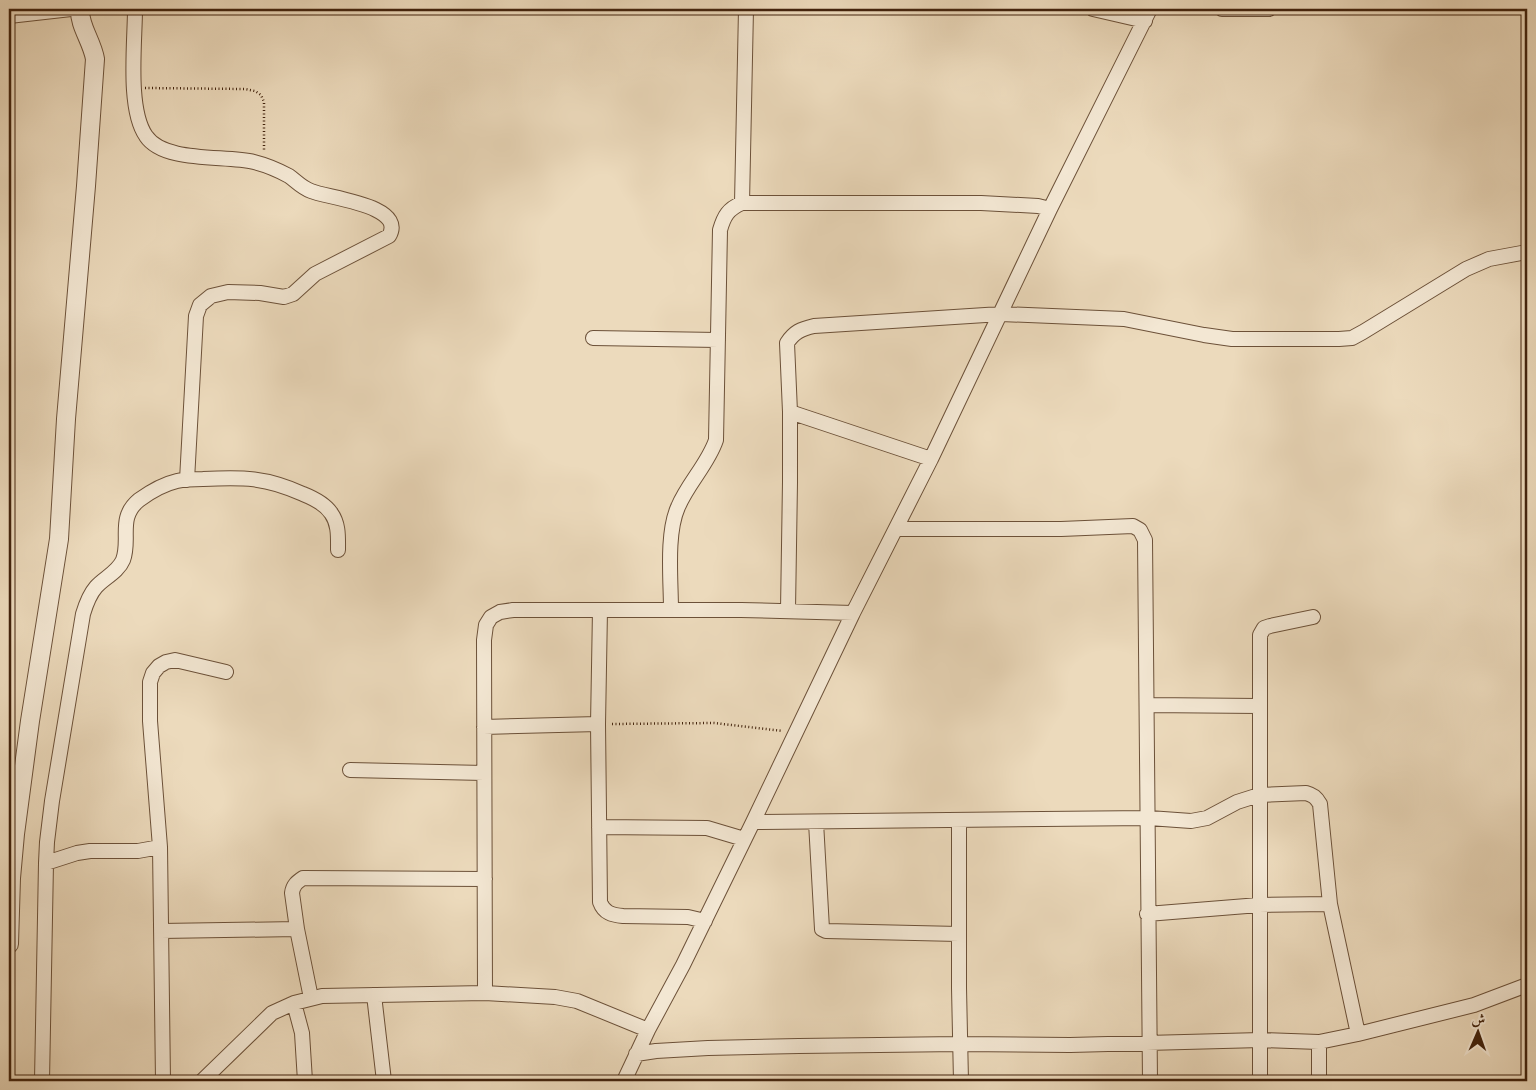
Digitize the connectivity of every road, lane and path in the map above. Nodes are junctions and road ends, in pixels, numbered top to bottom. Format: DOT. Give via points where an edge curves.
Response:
graph roads {
  1 [pos="71,9"];
  2 [pos="80,9"];
  3 [pos="135,9"];
  4 [pos="746,9"];
  5 [pos="1093,9"];
  6 [pos="1222,9"];
  7 [pos="1270,9"];
  8 [pos="1147,15"];
  9 [pos="9,16"];
  10 [pos="134,88"];
  11 [pos="264,165"];
  12 [pos="742,203"];
  13 [pos="1050,209"];
  14 [pos="1527,252"];
  15 [pos="1001,314"];
  16 [pos="593,338"];
  17 [pos="718,340"];
  18 [pos="790,412"];
  19 [pos="931,459"];
  20 [pos="187,480"];
  21 [pos="896,529"];
  22 [pos="338,550"];
  23 [pos="600,610"];
  24 [pos="671,610"];
  25 [pos="788,610"];
  26 [pos="853,613"];
  27 [pos="1313,617"];
  28 [pos="226,672"];
  29 [pos="1147,705"];
  30 [pos="1259,706"];
  31 [pos="598,724"];
  32 [pos="484,727"];
  33 [pos="796,732"];
  34 [pos="350,770"];
  35 [pos="484,773"];
  36 [pos="15,786"];
  37 [pos="1259,795"];
  38 [pos="1149,818"];
  39 [pos="959,820"];
  40 [pos="753,822"];
  41 [pos="816,822"];
  42 [pos="599,828"];
  43 [pos="744,839"];
  44 [pos="160,847"];
  45 [pos="46,863"];
  46 [pos="10,878"];
  47 [pos="485,879"];
  48 [pos="1330,904"];
  49 [pos="1260,905"];
  50 [pos="1148,914"];
  51 [pos="705,921"];
  52 [pos="297,929"];
  53 [pos="161,930"];
  54 [pos="959,934"];
  55 [pos="9,944"];
  56 [pos="1527,985"];
  57 [pos="485,993"];
  58 [pos="374,995"];
  59 [pos="311,998"];
  60 [pos="294,1003"];
  61 [pos="648,1030"];
  62 [pos="1358,1034"];
  63 [pos="1260,1040"];
  64 [pos="1319,1042"];
  65 [pos="959,1044"];
  66 [pos="1149,1044"];
  67 [pos="636,1054"];
  68 [pos="42,1081"];
  69 [pos="162,1081"];
  70 [pos="202,1081"];
  71 [pos="305,1081"];
  72 [pos="384,1081"];
  73 [pos="624,1081"];
  74 [pos="960,1081"];
  75 [pos="1150,1081"];
  76 [pos="1260,1081"];
  77 [pos="1319,1081"];
  1 -- 9 [label="street"];
  2 -- 36 [label="street" via="94,59 59,539 30,721"];
  3 -- 10 [label="street"];
  4 -- 12 [label="street"];
  5 -- 8 [label="street"];
  6 -- 7 [label="street"];
  8 -- 13 [label="street"];
  10 -- 11 [label="street" via="140,125 154,146 189,156 239,159"];
  10 -- 11 [label="path" via="235,88 255,91 264,102"];
  11 -- 20 [label="street" via="283,173 311,192 366,205 390,220 392,231 390,236 315,274 293,294 284,297 228,292 211,296 200,305 196,316"];
  12 -- 13 [label="street" via="981,204"];
  12 -- 17 [label="street" via="727,212 720,230"];
  13 -- 15 [label="street"];
  14 -- 15 [label="street" via="1489,259 1466,268 1352,338 1232,339 1124,319"];
  15 -- 18 [label="street" via="800,329 792,334 787,344"];
  15 -- 19 [label="street"];
  16 -- 17 [label="street"];
  17 -- 24 [label="street" via="716,440 674,517"];
  18 -- 19 [label="street"];
  18 -- 25 [label="street"];
  19 -- 21 [label="street"];
  20 -- 22 [label="street" via="252,478 282,484 311,497 331,514 338,528"];
  20 -- 45 [label="street" via="176,481 138,501 128,514 125,525 122,561 86,602 52,801"];
  21 -- 26 [label="street"];
  21 -- 29 [label="street" via="1137,527 1145,540"];
  23 -- 24 [label="street"];
  23 -- 31 [label="street"];
  23 -- 32 [label="street" via="513,610 491,617 484,640"];
  24 -- 25 [label="street"];
  25 -- 26 [label="street"];
  26 -- 33 [label="street"];
  27 -- 30 [label="street" via="1264,628 1260,635"];
  28 -- 44 [label="street" via="174,660 166,662 153,674 150,722"];
  29 -- 30 [label="street"];
  29 -- 38 [label="street"];
  30 -- 37 [label="street"];
  31 -- 32 [label="street"];
  31 -- 33 [label="path" via="714,723"];
  31 -- 42 [label="street"];
  32 -- 35 [label="street"];
  33 -- 40 [label="street"];
  34 -- 35 [label="street"];
  35 -- 47 [label="street"];
  36 -- 46 [label="street"];
  37 -- 38 [label="street" via="1207,818 1191,821"];
  37 -- 48 [label="street" via="1306,793 1317,798"];
  37 -- 49 [label="street"];
  38 -- 39 [label="street"];
  38 -- 50 [label="street"];
  39 -- 41 [label="street"];
  39 -- 54 [label="street"];
  40 -- 41 [label="street"];
  40 -- 43 [label="street"];
  41 -- 54 [label="street" via="822,929"];
  42 -- 43 [label="street" via="707,828"];
  42 -- 51 [label="street" via="600,902 606,912"];
  43 -- 51 [label="street"];
  44 -- 45 [label="street" via="138,851 90,851"];
  44 -- 53 [label="street"];
  45 -- 68 [label="street"];
  46 -- 55 [label="street"];
  47 -- 52 [label="street" via="303,878 292,887"];
  47 -- 57 [label="street"];
  48 -- 49 [label="street"];
  48 -- 62 [label="street"];
  49 -- 50 [label="street"];
  49 -- 63 [label="street"];
  50 -- 66 [label="street"];
  51 -- 61 [label="street"];
  52 -- 53 [label="street"];
  52 -- 59 [label="street"];
  53 -- 69 [label="street"];
  54 -- 65 [label="street"];
  56 -- 62 [label="street" via="1474,1005"];
  57 -- 58 [label="street"];
  57 -- 61 [label="street" via="567,999"];
  58 -- 59 [label="street"];
  58 -- 72 [label="street"];
  59 -- 60 [label="street"];
  60 -- 70 [label="street" via="272,1013"];
  60 -- 71 [label="street" via="302,1033"];
  61 -- 67 [label="street"];
  62 -- 64 [label="street"];
  63 -- 64 [label="street"];
  63 -- 66 [label="street"];
  63 -- 76 [label="street"];
  64 -- 77 [label="street"];
  65 -- 66 [label="street"];
  65 -- 67 [label="street" via="708,1048"];
  65 -- 74 [label="street"];
  66 -- 75 [label="street"];
  67 -- 73 [label="street"];
}
